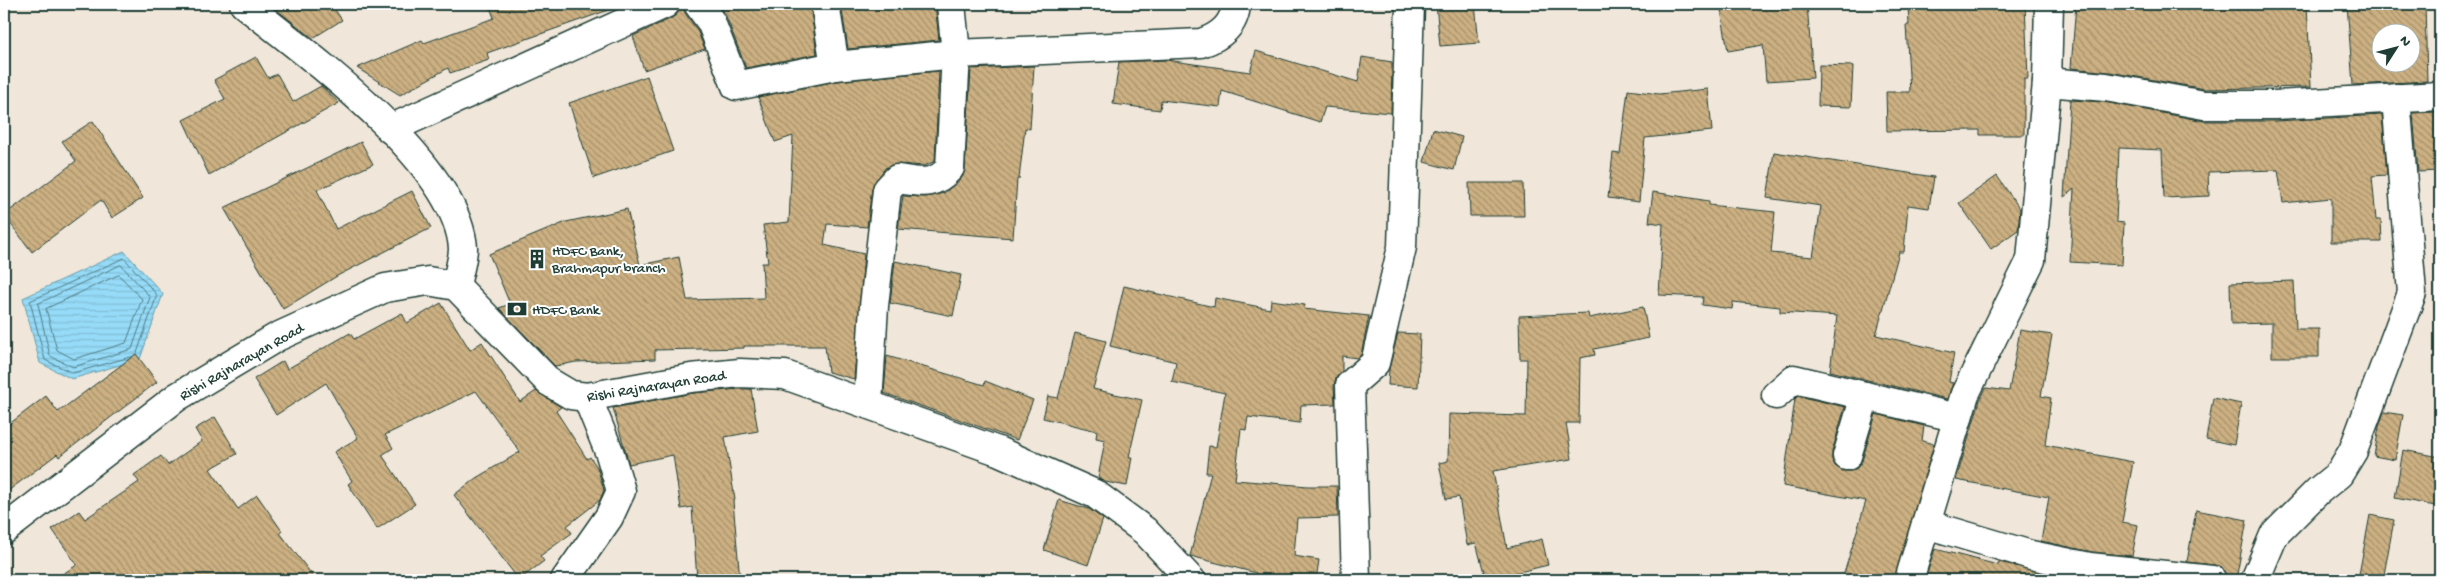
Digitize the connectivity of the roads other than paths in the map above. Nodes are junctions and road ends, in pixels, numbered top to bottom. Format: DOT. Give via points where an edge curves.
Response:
graph roads {
  1 [pos="244,4"];
  2 [pos="665,4"];
  3 [pos="698,4"];
  4 [pos="825,4"];
  5 [pos="952,4"];
  6 [pos="1236,4"];
  7 [pos="1410,4"];
  8 [pos="2049,4"];
  9 [pos="956,54"];
  10 [pos="835,66"];
  11 [pos="2047,82"];
  12 [pos="2440,96"];
  13 [pos="2396,98"];
  14 [pos="390,129"];
  15 [pos="456,286"];
  16 [pos="1776,395"];
  17 [pos="1865,396"];
  18 [pos="588,398"];
  19 [pos="868,404"];
  20 [pos="1958,418"];
  21 [pos="1847,456"];
  22 [pos="1926,524"];
  23 [pos="4,530"];
  24 [pos="565,580"];
  25 [pos="1191,580"];
  26 [pos="1356,580"];
  27 [pos="1909,580"];
  28 [pos="2212,580"];
  29 [pos="2255,580"];
  1 -- 14 [label="street" via="342,82"];
  2 -- 14 [label="street"];
  3 -- 10 [label="street" via="712,22 736,86"];
  4 -- 10 [label="street"];
  5 -- 9 [label="street"];
  6 -- 9 [label="street" via="1228,26 1216,38 1201,43"];
  7 -- 26 [label="street" via="1402,247 1375,363 1350,385"];
  8 -- 11 [label="street"];
  9 -- 10 [label="street"];
  9 -- 19 [label="street" via="950,168 942,177 926,182 897,179 887,190 874,306"];
  11 -- 13 [label="street" via="2106,87 2204,105 2275,105"];
  11 -- 20 [label="street" via="2031,260 1965,394"];
  12 -- 13 [label="street"];
  13 -- 29 [label="street" via="2412,293 2354,451 2339,474 2274,535"];
  14 -- 15 [label="street" via="416,155 441,188 455,218 463,249"];
  15 -- 18 [label="street, Rishi Rajnarayan Road" via="550,382 571,395"];
  15 -- 23 [label="street, Rishi Rajnarayan Road" via="428,281 385,288 277,338 177,396"];
  16 -- 17 [label="street" via="1794,380"];
  17 -- 20 [label="street"];
  17 -- 21 [label="street"];
  18 -- 19 [label="street, Rishi Rajnarayan Road" via="691,378 740,373 785,375"];
  18 -- 24 [label="street" via="621,491 609,517"];
  19 -- 25 [label="street, Rishi Rajnarayan Road" via="998,451 1095,494 1145,531"];
  20 -- 22 [label="street"];
  22 -- 27 [label="street"];
  22 -- 28 [label="street" via="2065,562"];
}
